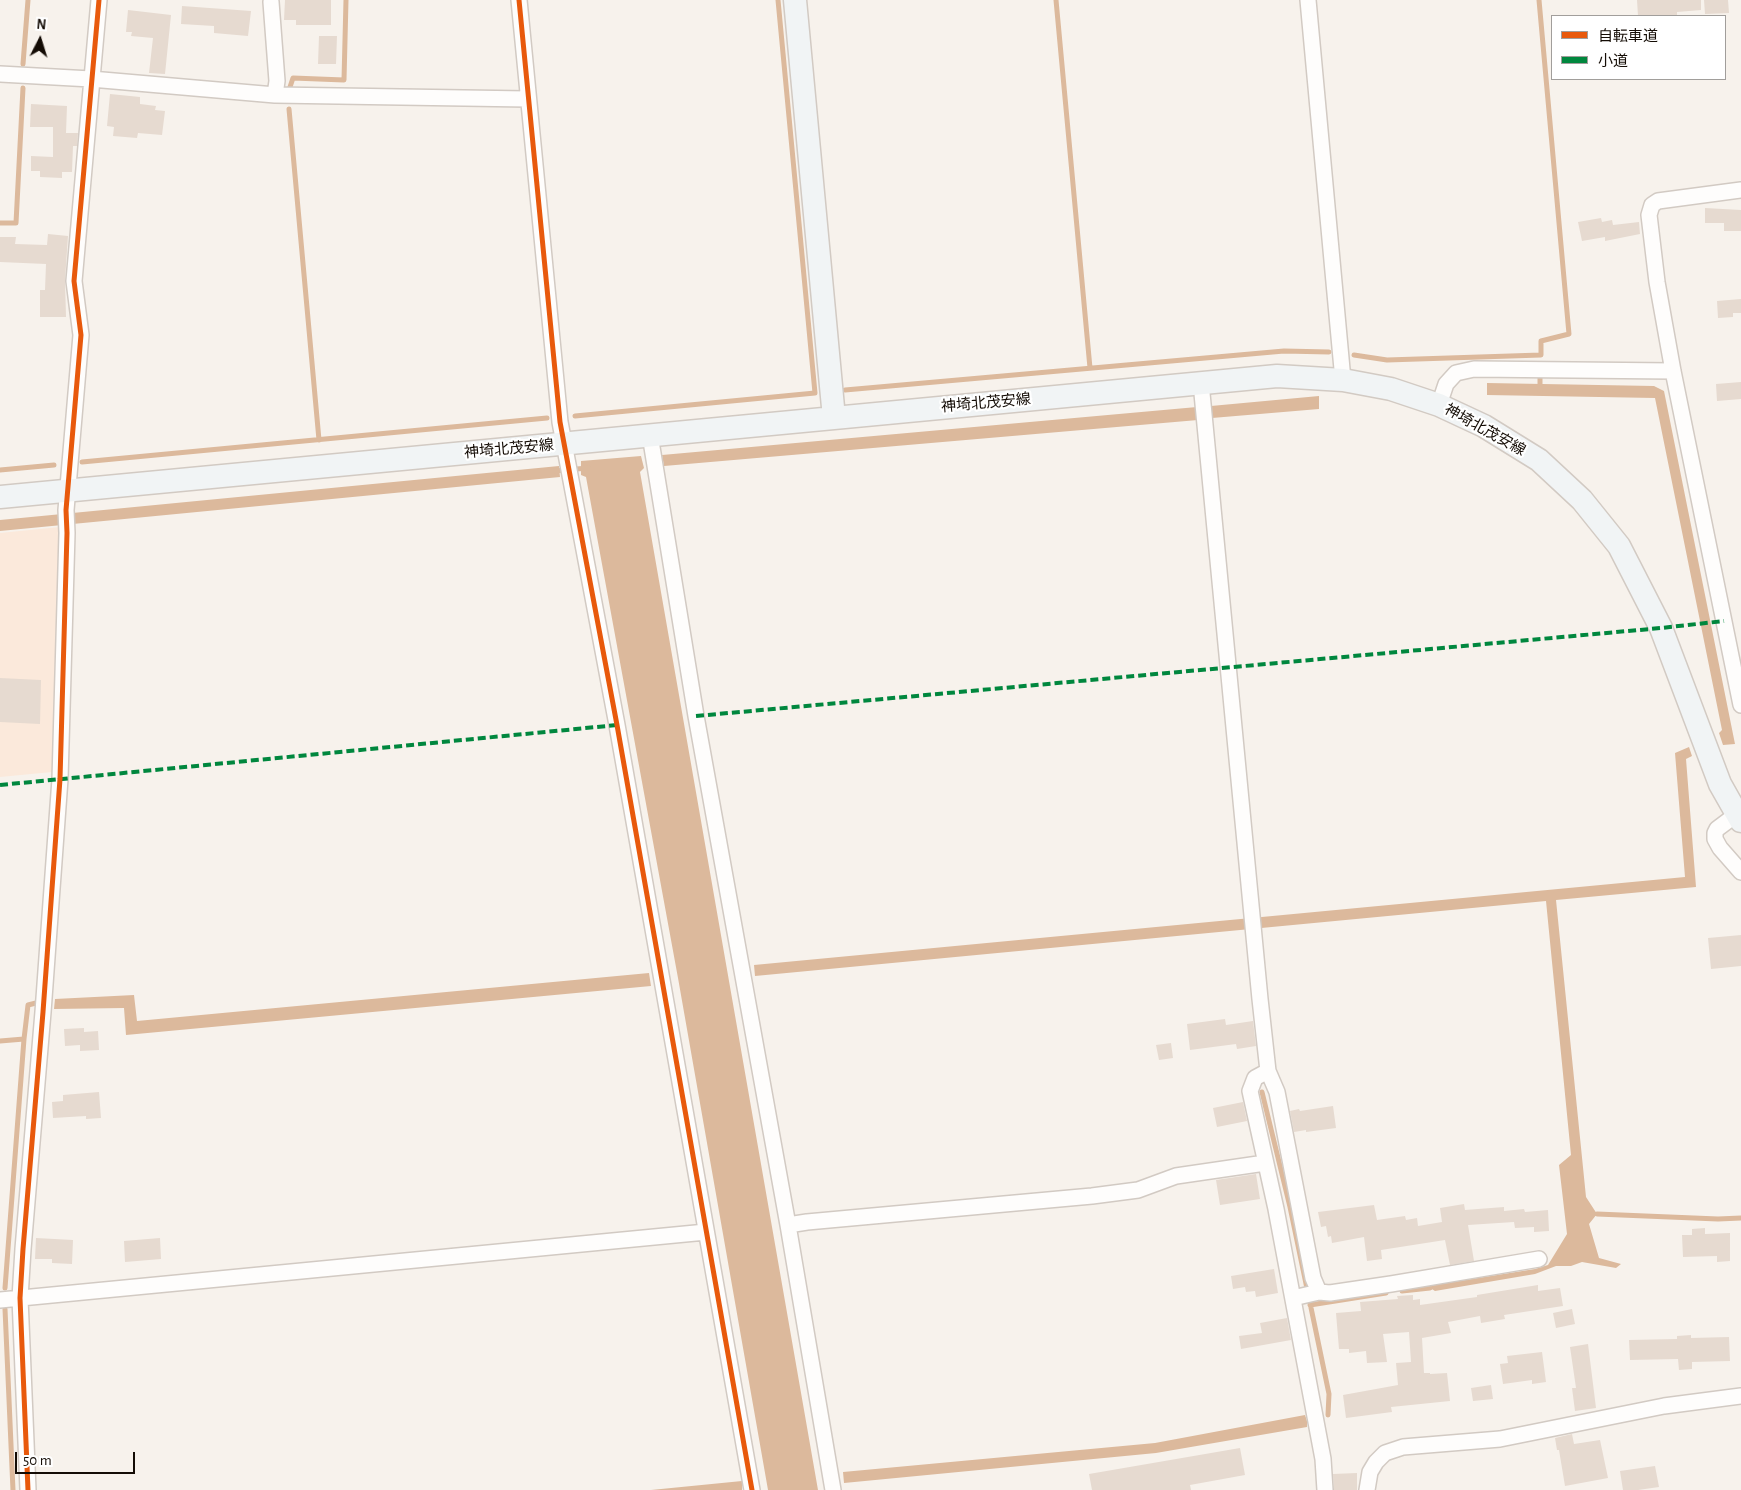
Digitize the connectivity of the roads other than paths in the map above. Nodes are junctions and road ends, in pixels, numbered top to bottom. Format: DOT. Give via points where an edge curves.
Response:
graph roads {
  1 [pos="99,0"];
  2 [pos="519,0"];
  3 [pos="795,0"];
  4 [pos="1308,0"];
  5 [pos="271,2"];
  6 [pos="0,74"];
  7 [pos="91,79"];
  8 [pos="275,96"];
  9 [pos="527,99"];
  10 [pos="1741,190"];
  11 [pos="1673,371"];
  12 [pos="1343,380"];
  13 [pos="1203,402"];
  14 [pos="1439,405"];
  15 [pos="834,418"];
  16 [pos="651,444"];
  17 [pos="566,452"];
  18 [pos="0,497"];
  19 [pos="67,500"];
  20 [pos="1741,705"];
  21 [pos="1740,816"];
  22 [pos="1741,872"];
  23 [pos="1268,1071"];
  24 [pos="1264,1163"];
  25 [pos="788,1225"];
  26 [pos="706,1232"];
  27 [pos="1539,1259"];
  28 [pos="1307,1295"];
  29 [pos="20,1298"];
  30 [pos="0,1300"];
  31 [pos="1741,1396"];
  32 [pos="28,1490"];
  33 [pos="752,1490"];
  34 [pos="833,1490"];
  35 [pos="1325,1490"];
  36 [pos="1367,1490"];
  1 -- 7 [label="street"];
  2 -- 9 [label="street"];
  3 -- 15 [label="main road"];
  4 -- 12 [label="street"];
  5 -- 8 [label="street" via="277,81"];
  6 -- 7 [label="street"];
  7 -- 8 [label="street"];
  7 -- 19 [label="street" via="74,282 81,335"];
  8 -- 9 [label="street"];
  9 -- 17 [label="street" via="560,422"];
  10 -- 11 [label="street" via="1658,200 1652,205 1649,215 1657,282"];
  11 -- 14 [label="street" via="1474,369 1456,373 1446,384"];
  11 -- 20 [label="street"];
  12 -- 13 [label="main road, 神埼北茂安線" via="1277,376"];
  12 -- 14 [label="main road, 神埼北茂安線" via="1391,389"];
  13 -- 15 [label="main road, 神埼北茂安線"];
  13 -- 23 [label="street"];
  14 -- 21 [label="main road, 神埼北茂安線" via="1484,426 1538,460 1582,500 1619,546 1660,628 1720,784"];
  15 -- 16 [label="main road, 神埼北茂安線"];
  16 -- 17 [label="main road, 神埼北茂安線"];
  16 -- 25 [label="street"];
  17 -- 19 [label="main road, 神埼北茂安線"];
  17 -- 26 [label="street"];
  18 -- 19 [label="main road, 神埼北茂安線"];
  19 -- 29 [label="street" via="60,779"];
  21 -- 22 [label="street" via="1717,829 1715,839"];
  23 -- 24 [label="street" via="1255,1078 1250,1091"];
  23 -- 28 [label="street" via="1277,1092 1313,1278"];
  24 -- 25 [label="street" via="1176,1176 1138,1190 1092,1196"];
  24 -- 28 [label="street" via="1276,1209"];
  25 -- 34 [label="street"];
  26 -- 29 [label="street"];
  26 -- 33 [label="street"];
  27 -- 28 [label="street"];
  28 -- 35 [label="street"];
  29 -- 30 [label="street"];
  29 -- 32 [label="street"];
  31 -- 36 [label="street" via="1664,1406 1500,1439 1403,1447 1385,1453 1376,1462 1370,1472"];
}
